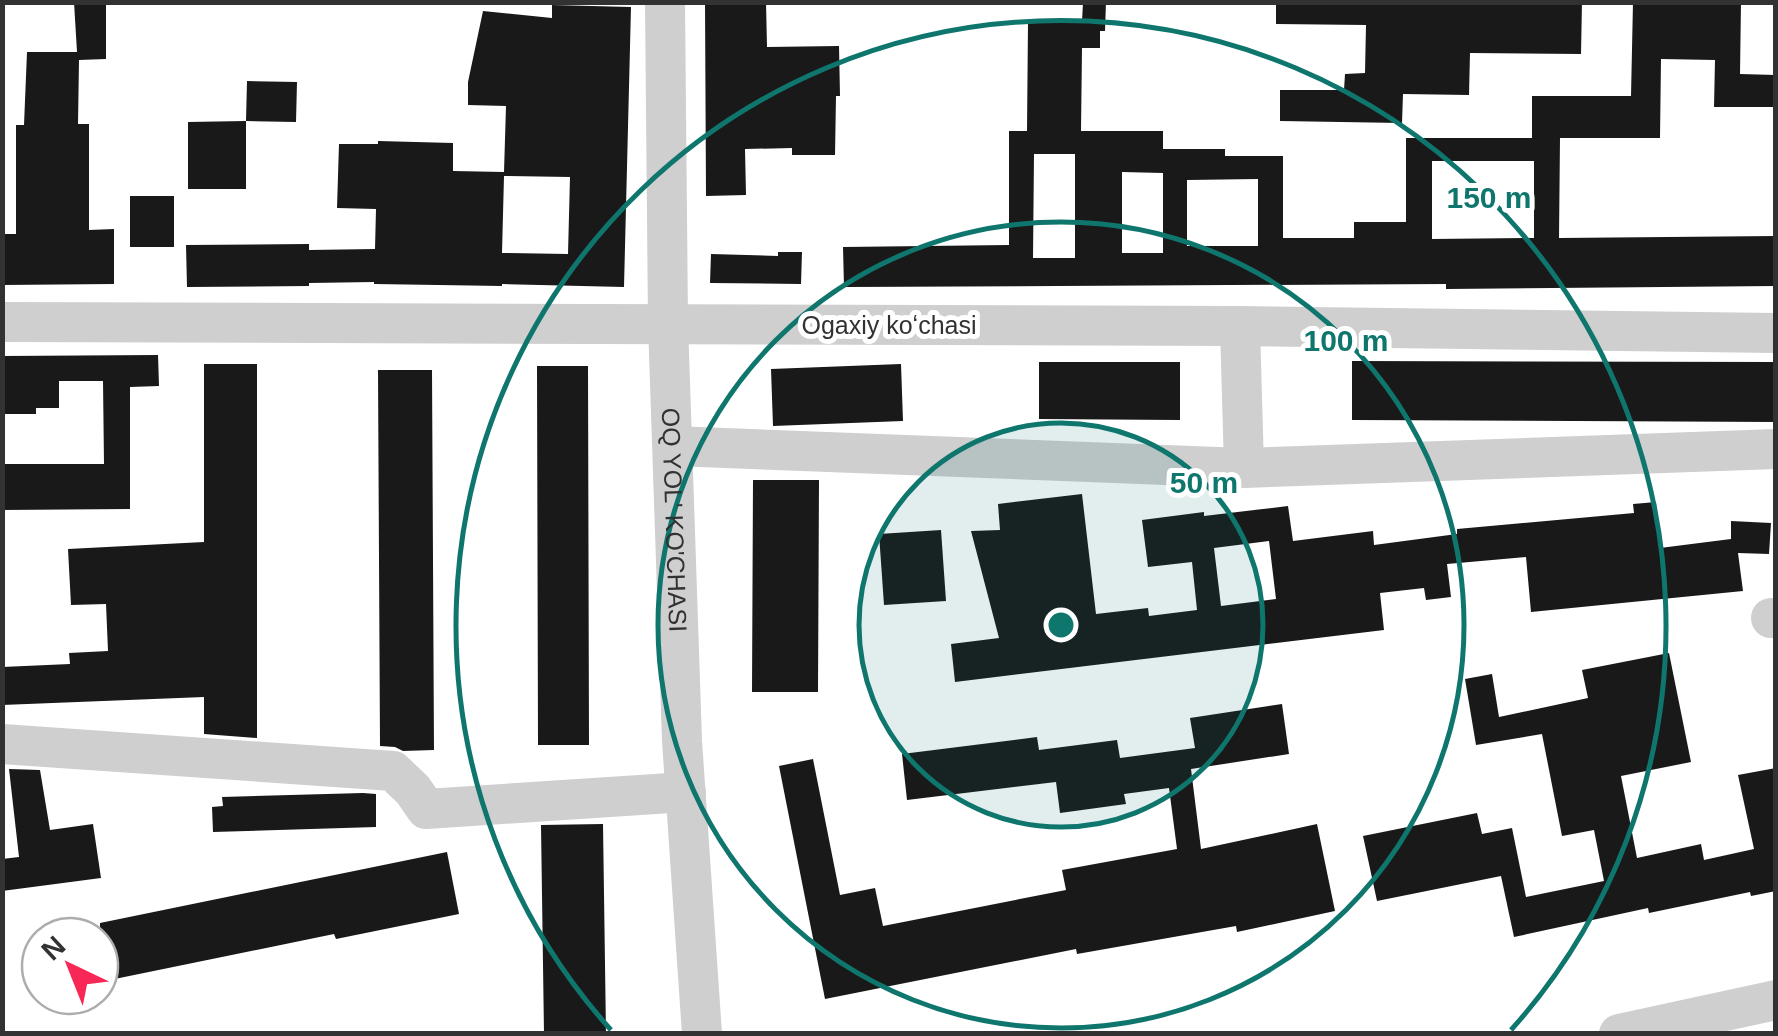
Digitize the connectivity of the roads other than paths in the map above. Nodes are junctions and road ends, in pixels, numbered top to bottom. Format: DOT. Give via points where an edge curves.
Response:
graph roads {
  1 [pos="665,2"];
  2 [pos="2,322"];
  3 [pos="668,324"];
  4 [pos="1240,326"];
  5 [pos="1776,333"];
  6 [pos="672,446"];
  7 [pos="1776,450"];
  8 [pos="1244,468"];
  9 [pos="2,744"];
  10 [pos="686,792"];
  11 [pos="1776,1000"];
  12 [pos="702,1034"];
  13 [pos="1619,1034"];
  1 -- 3 [label="street, OQ YOL' KO'CHASI"];
  2 -- 3 [label="street, Ogaxiy koʻchasi"];
  3 -- 4 [label="street, Ogaxiy koʻchasi"];
  3 -- 6 [label="street, OQ YOL' KO'CHASI"];
  4 -- 5 [label="street, Ogaxiy koʻchasi"];
  4 -- 8 [label="street"];
  6 -- 8 [label="street"];
  6 -- 10 [label="street, OQ YOL' KO'CHASI"];
  7 -- 8 [label="street"];
  9 -- 10 [label="street" via="393,771 426,809"];
  10 -- 12 [label="street, OQ YOL' KO'CHASI"];
  11 -- 13 [label="street"];
}
